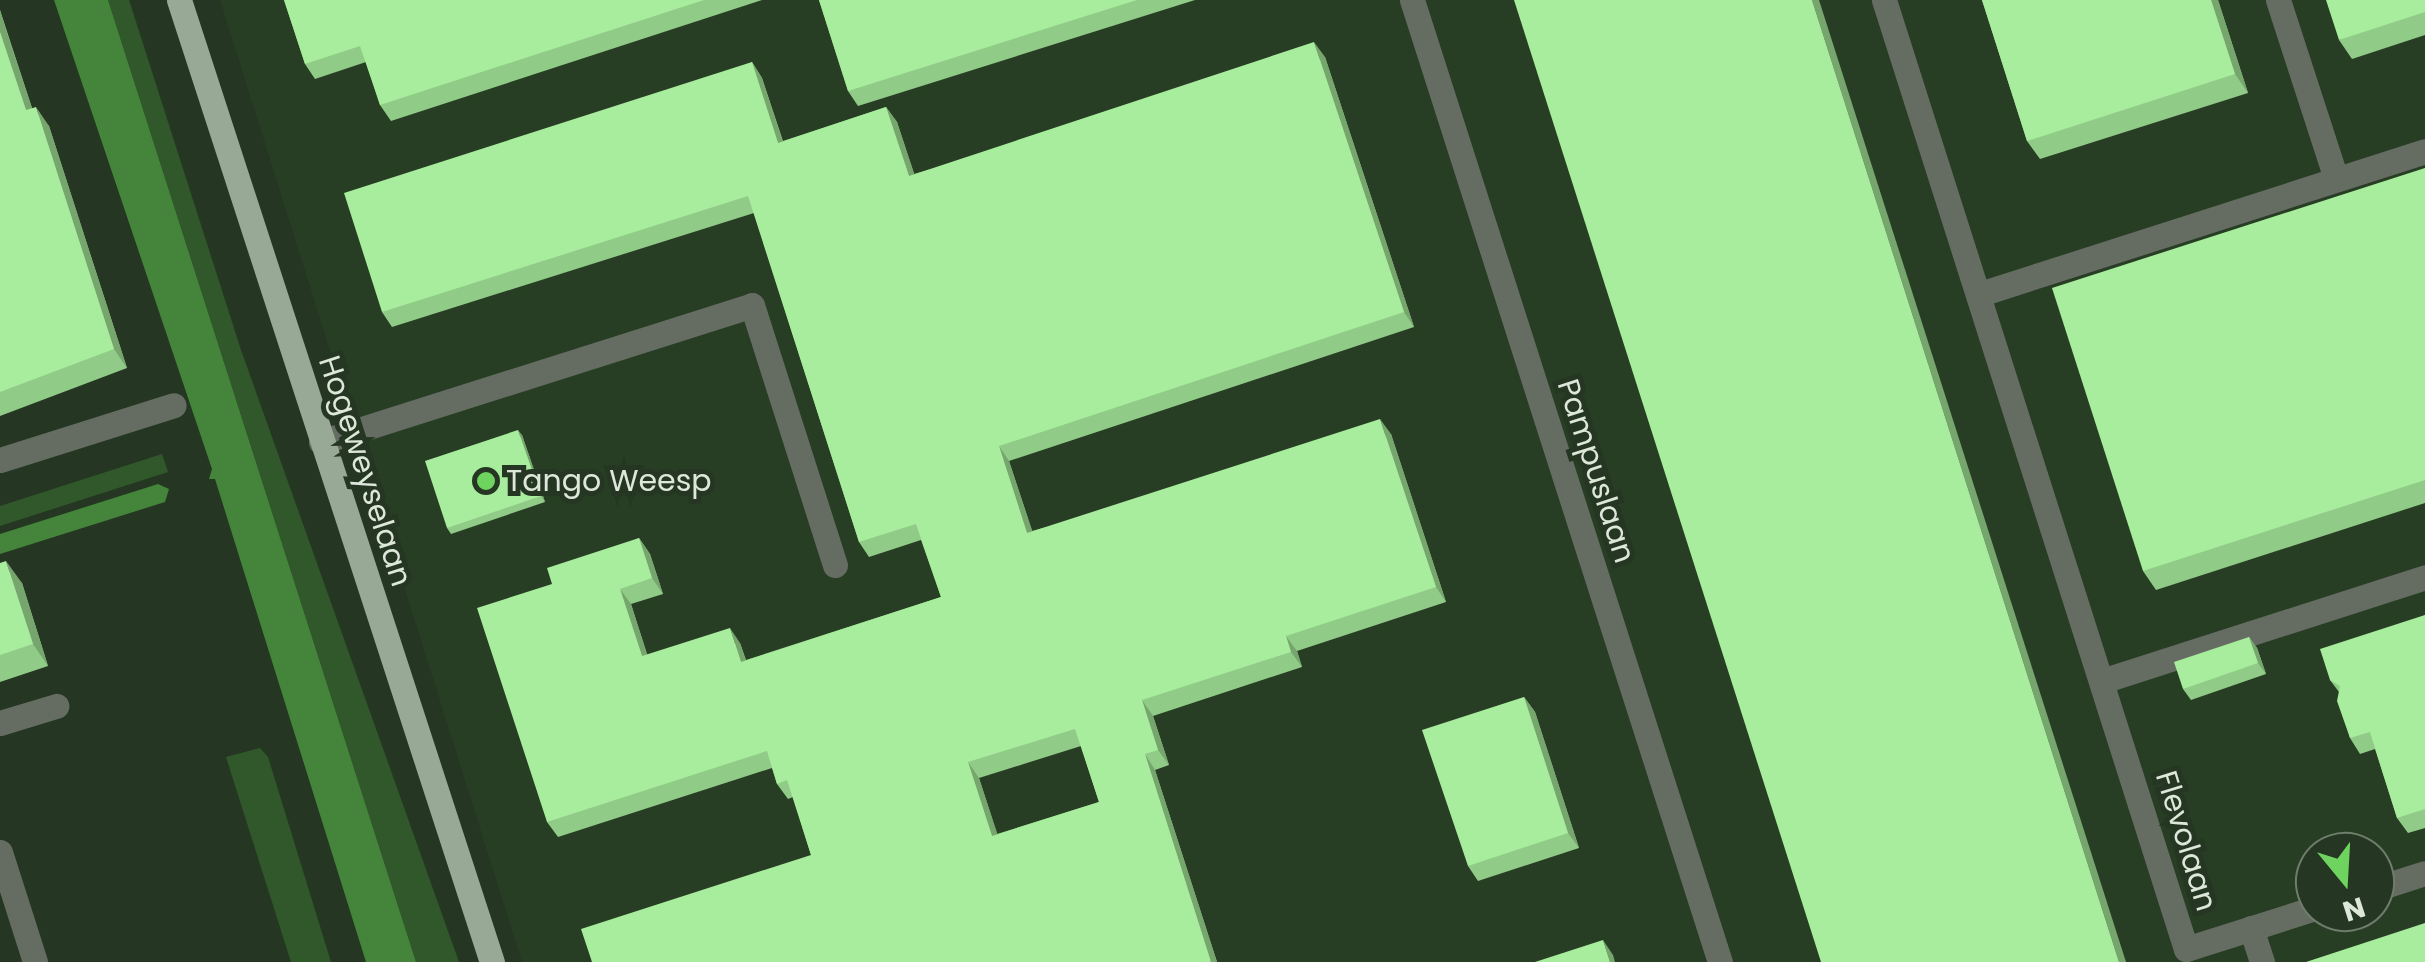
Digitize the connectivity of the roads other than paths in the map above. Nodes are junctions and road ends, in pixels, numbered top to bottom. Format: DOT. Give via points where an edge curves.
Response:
graph roads {
  1 [pos="179,0"];
  2 [pos="1412,0"];
  3 [pos="1884,0"];
  4 [pos="2278,0"];
  5 [pos="2425,151"];
  6 [pos="2336,180"];
  7 [pos="1980,294"];
  8 [pos="174,405"];
  9 [pos="321,442"];
  10 [pos="0,460"];
  11 [pos="835,565"];
  12 [pos="2425,577"];
  13 [pos="2102,681"];
  14 [pos="56,706"];
  15 [pos="0,723"];
  16 [pos="0,852"];
  17 [pos="2425,872"];
  18 [pos="2395,882"];
  19 [pos="2295,914"];
  20 [pos="2251,928"];
  21 [pos="2188,955"];
  22 [pos="35,962"];
  23 [pos="492,962"];
  24 [pos="1720,962"];
  25 [pos="2262,962"];
  1 -- 9 [label="main road, Hogeweyselaan"];
  2 -- 24 [label="street, Pampuslaan"];
  3 -- 7 [label="street, Flevolaan"];
  4 -- 6 [label="street"];
  5 -- 6 [label="street"];
  6 -- 7 [label="street"];
  7 -- 13 [label="street, Flevolaan"];
  8 -- 10 [label="street"];
  9 -- 11 [label="street" via="752,305"];
  9 -- 23 [label="main road, Hogeweyselaan"];
  12 -- 13 [label="street"];
  13 -- 21 [label="street, Flevolaan"];
  14 -- 15 [label="street"];
  16 -- 22 [label="street"];
  17 -- 18 [label="street"];
  19 -- 20 [label="street, Flevolaan"];
  20 -- 21 [label="street, Flevolaan"];
  20 -- 25 [label="street"];
}
